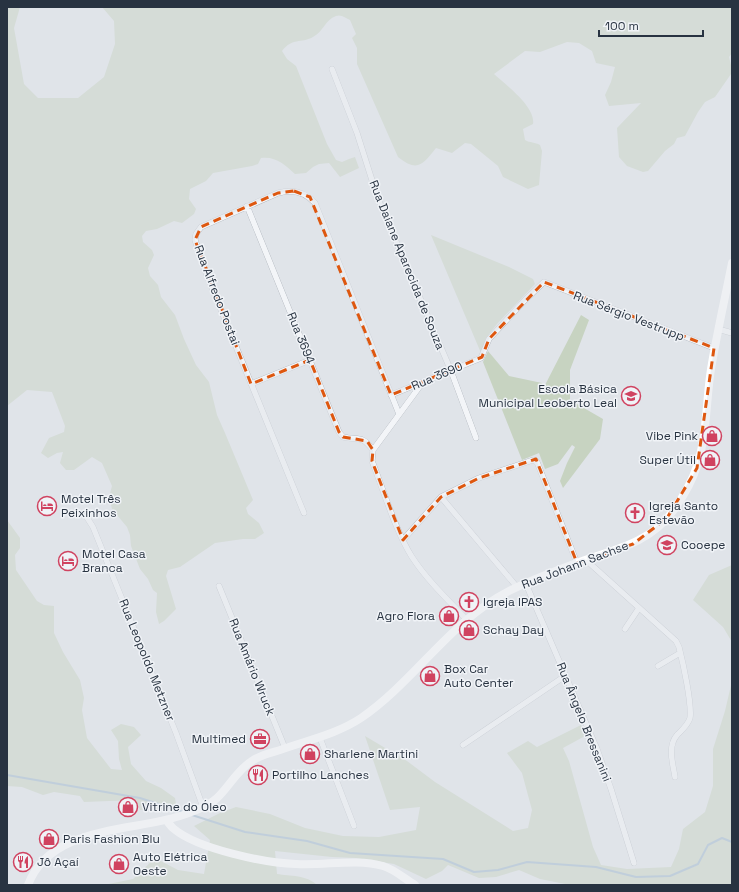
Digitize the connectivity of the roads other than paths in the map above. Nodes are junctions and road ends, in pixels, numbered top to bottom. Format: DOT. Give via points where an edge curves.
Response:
graph roads {
  1 [pos="332,69"];
  2 [pos="247,206"];
  3 [pos="732,264"];
  4 [pos="718,330"];
  5 [pos="732,333"];
  6 [pos="714,348"];
  7 [pos="483,356"];
  8 [pos="310,360"];
  9 [pos="450,371"];
  10 [pos="423,382"];
  11 [pos="252,384"];
  12 [pos="391,395"];
  13 [pos="399,414"];
  14 [pos="476,438"];
  15 [pos="373,450"];
  16 [pos="441,497"];
  17 [pos="304,513"];
  18 [pos="86,516"];
  19 [pos="403,540"];
  20 [pos="586,560"];
  21 [pos="577,563"];
  22 [pos="526,584"];
  23 [pos="219,586"];
  24 [pos="517,587"];
  25 [pos="640,608"];
  26 [pos="467,620"];
  27 [pos="625,629"];
  28 [pos="680,653"];
  29 [pos="658,666"];
  30 [pos="565,676"];
  31 [pos="320,738"];
  32 [pos="463,745"];
  33 [pos="285,748"];
  34 [pos="675,777"];
  35 [pos="203,807"];
  36 [pos="166,820"];
  37 [pos="354,826"];
  38 [pos="634,863"];
  39 [pos="28,885"];
  40 [pos="415,885"];
  1 -- 9 [label="street, Rua Daiane Aparecida de Souza" via="357,133 378,198"];
  2 -- 8 [label="street, Rua 3694"];
  2 -- 11 [label="street, Rua Alfredo Postai" via="201,227 196,234 196,240 206,273"];
  2 -- 12 [label="street, Rua Alfredo Postai" via="286,191 310,197 315,203"];
  3 -- 4 [label="street, Rua Johann Sachse"];
  4 -- 5 [label="street"];
  4 -- 6 [label="street, Rua Johann Sachse"];
  6 -- 7 [label="street, Rua Sérgio Vestrupp" via="544,282 489,338"];
  6 -- 20 [label="street, Rua Johann Sachse" via="700,457 685,492 667,518 651,533 633,544"];
  7 -- 9 [label="street, Rua 3690"];
  8 -- 11 [label="street"];
  8 -- 15 [label="street, Rua 3694" via="339,432 343,437 367,441"];
  9 -- 10 [label="street, Rua 3690"];
  9 -- 14 [label="street, Rua Daiane Aparecida de Souza"];
  10 -- 12 [label="street, Rua 3690"];
  10 -- 13 [label="street"];
  11 -- 17 [label="street, Rua Alfredo Postai"];
  12 -- 13 [label="street, Rua Alfredo Postai"];
  13 -- 15 [label="street"];
  15 -- 19 [label="street" via="372,461"];
  16 -- 19 [label="street"];
  16 -- 21 [label="street" via="479,478 536,460"];
  16 -- 24 [label="street"];
  18 -- 35 [label="street, Rua Leopoldo Metzner" via="93,527 176,733"];
  19 -- 26 [label="street" via="424,574"];
  20 -- 21 [label="street, Rua Johann Sachse"];
  20 -- 25 [label="street"];
  21 -- 22 [label="street, Rua Johann Sachse"];
  22 -- 24 [label="street, Rua Johann Sachse"];
  22 -- 30 [label="street, Rua Ângelo Bressanini"];
  23 -- 33 [label="street, Rua Amário Wruck"];
  24 -- 26 [label="street, Rua Johann Sachse" via="489,603"];
  25 -- 27 [label="street"];
  25 -- 28 [label="street" via="676,641"];
  26 -- 31 [label="street, Rua Johann Sachse" via="376,708 348,726"];
  28 -- 29 [label="street"];
  28 -- 34 [label="street" via="690,717 672,744 671,756"];
  30 -- 32 [label="street"];
  30 -- 38 [label="street, Rua Ângelo Bressanini" via="597,749"];
  31 -- 33 [label="street, Rua Johann Sachse"];
  31 -- 37 [label="street"];
  33 -- 35 [label="street, Rua Johann Sachse" via="249,762 215,800"];
  35 -- 36 [label="street, Rua Johann Sachse"];
  36 -- 39 [label="street, Rua Johann Sachse" via="109,830 64,846 39,864"];
  36 -- 40 [label="street" via="173,829 219,850 296,864 370,863 385,867"];
}
